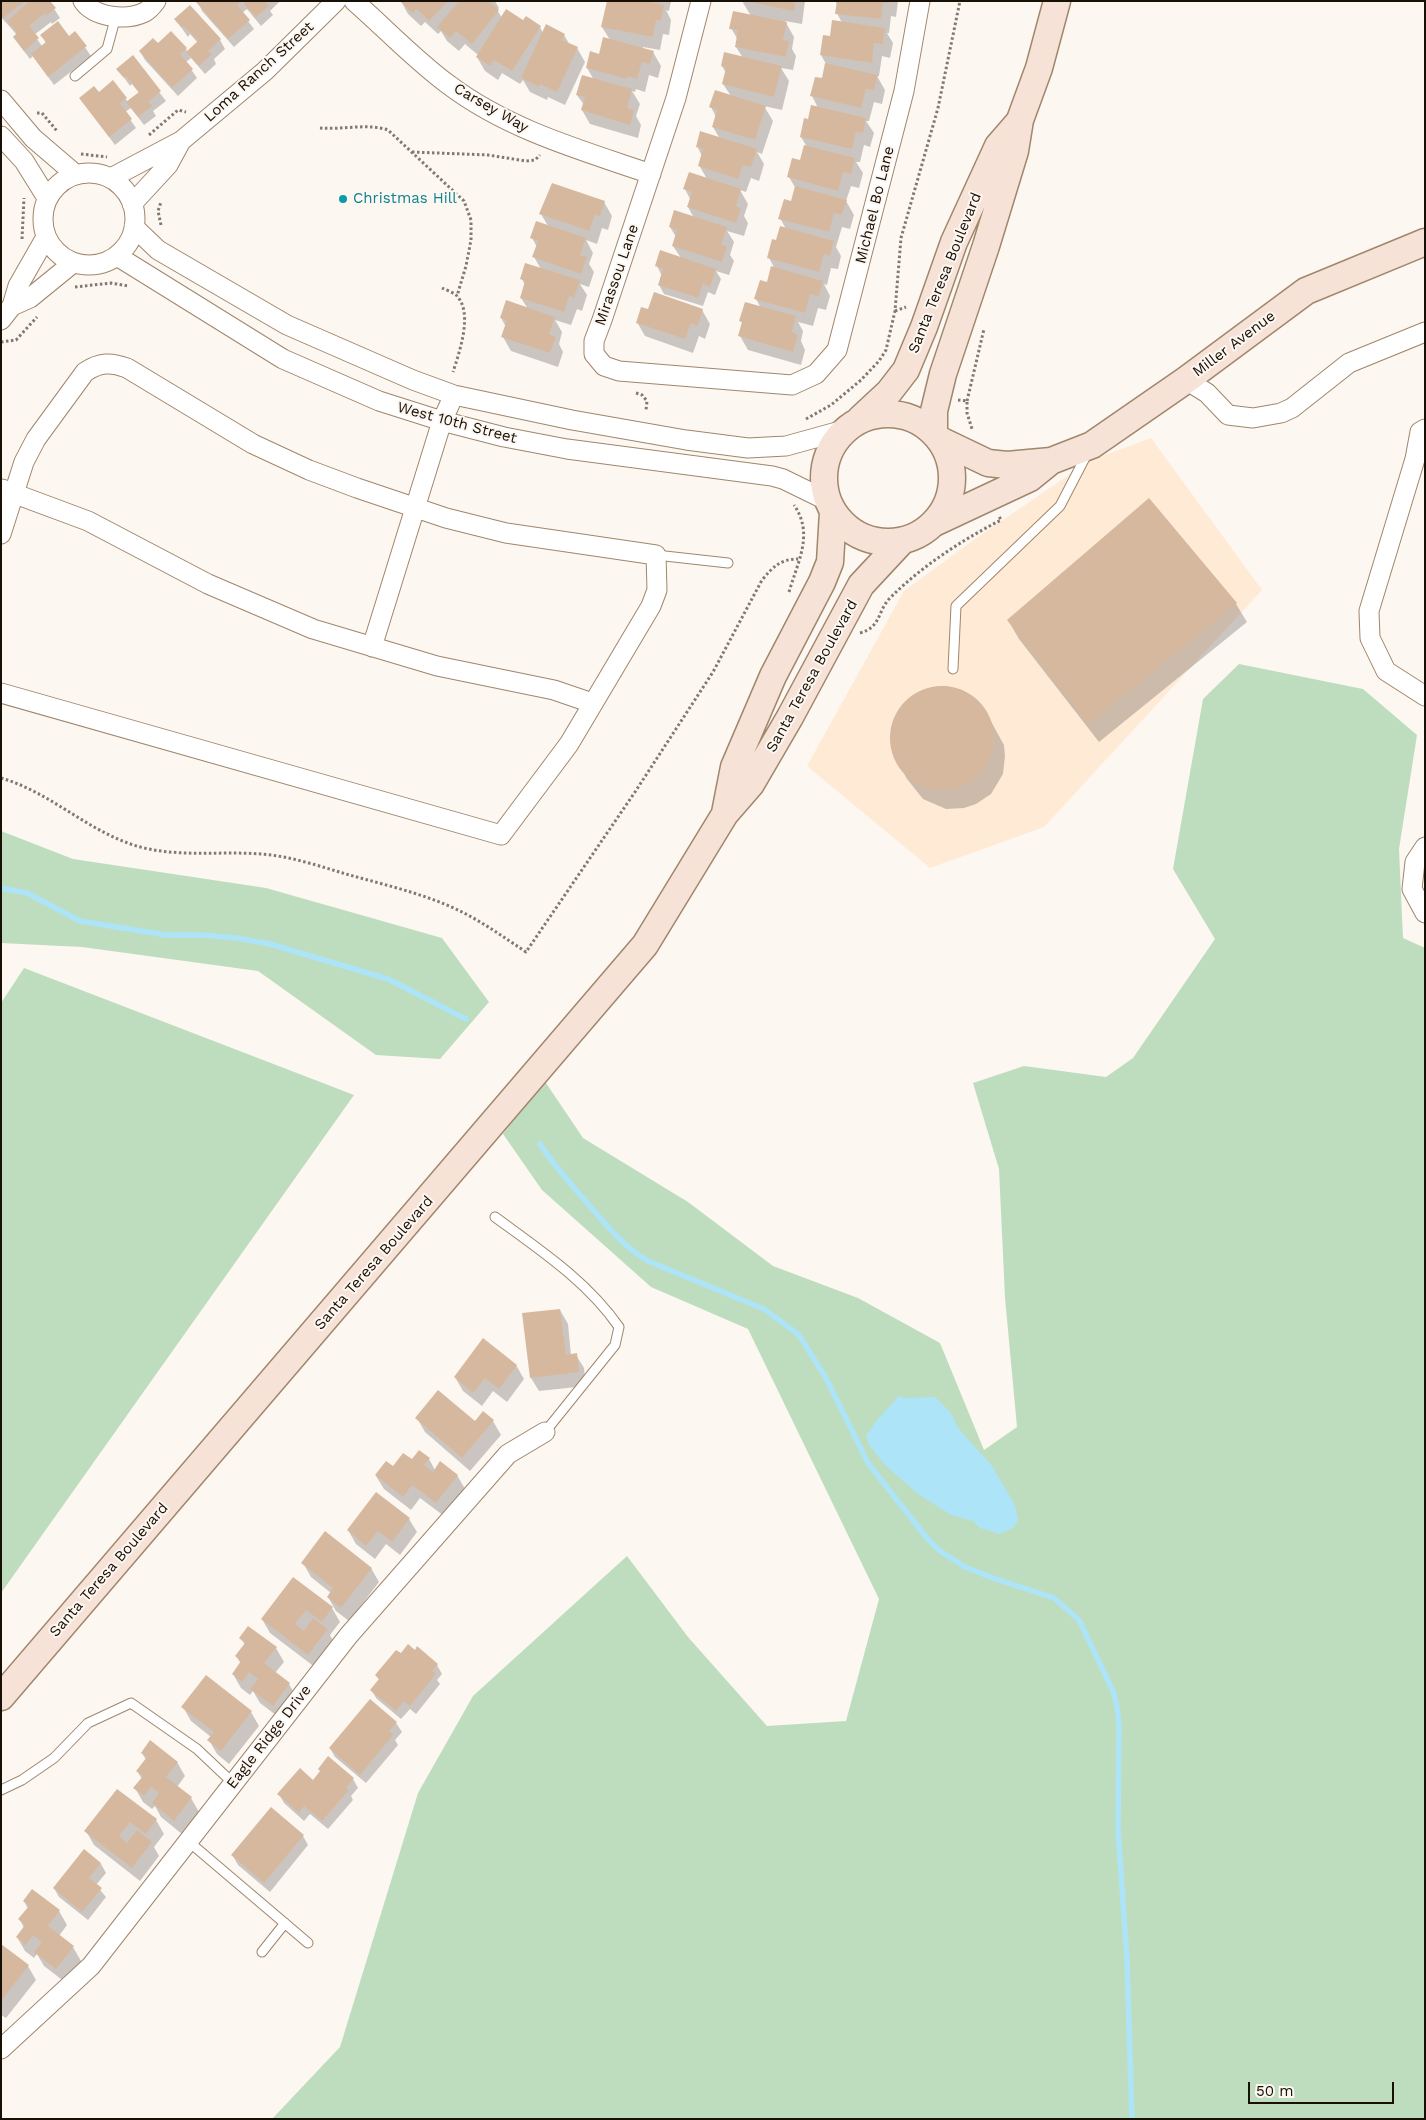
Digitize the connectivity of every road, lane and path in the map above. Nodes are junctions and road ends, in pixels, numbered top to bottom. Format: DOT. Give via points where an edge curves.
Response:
graph roads {
  1 [pos="83,1"];
  2 [pos="156,1"];
  3 [pos="336,1"];
  4 [pos="354,1"];
  5 [pos="701,1"];
  6 [pos="920,1"];
  7 [pos="960,1"];
  8 [pos="1057,1"];
  9 [pos="116,16"];
  10 [pos="75,76"];
  11 [pos="1,100"];
  12 [pos="178,110"];
  13 [pos="42,113"];
  14 [pos="1020,120"];
  15 [pos="320,128"];
  16 [pos="58,133"];
  17 [pos="1,136"];
  18 [pos="143,140"];
  19 [pos="181,141"];
  20 [pos="411,152"];
  21 [pos="80,154"];
  22 [pos="540,155"];
  23 [pos="114,157"];
  24 [pos="75,174"];
  25 [pos="651,174"];
  26 [pos="111,178"];
  27 [pos="23,191"];
  28 [pos="165,195"];
  29 [pos="47,198"];
  30 [pos="132,204"];
  31 [pos="134,227"];
  32 [pos="162,229"];
  33 [pos="46,237"];
  34 [pos="1425,242"];
  35 [pos="22,243"];
  36 [pos="117,256"];
  37 [pos="73,263"];
  38 [pos="74,287"];
  39 [pos="129,287"];
  40 [pos="442,288"];
  41 [pos="457,296"];
  42 [pos="6,313"];
  43 [pos="40,313"];
  44 [pos="1425,332"];
  45 [pos="1,342"];
  46 [pos="453,372"];
  47 [pos="1186,380"];
  48 [pos="792,385"];
  49 [pos="636,392"];
  50 [pos="454,395"];
  51 [pos="956,399"];
  52 [pos="646,410"];
  53 [pos="442,421"];
  54 [pos="802,421"];
  55 [pos="852,425"];
  56 [pos="1425,429"];
  57 [pos="974,434"];
  58 [pos="938,437"];
  59 [pos="1092,445"];
  60 [pos="1050,461"];
  61 [pos="7,491"];
  62 [pos="791,502"];
  63 [pos="831,506"];
  64 [pos="415,508"];
  65 [pos="998,512"];
  66 [pos="934,523"];
  67 [pos="1,534"];
  68 [pos="902,541"];
  69 [pos="656,555"];
  70 [pos="798,559"];
  71 [pos="728,563"];
  72 [pos="856,635"];
  73 [pos="372,647"];
  74 [pos="953,669"];
  75 [pos="1,693"];
  76 [pos="1425,696"];
  77 [pos="592,703"];
  78 [pos="725,814"];
  79 [pos="1425,847"];
  80 [pos="1425,913"];
  81 [pos="495,1217"];
  82 [pos="545,1432"];
  83 [pos="1,1697"];
  84 [pos="233,1783"];
  85 [pos="1,1790"];
  86 [pos="188,1841"];
  87 [pos="285,1923"];
  88 [pos="308,1944"];
  89 [pos="262,1952"];
  90 [pos="1,2050"];
  1 -- 9 [label="street" via="100,13"];
  2 -- 9 [label="street" via="146,12 131,17"];
  3 -- 19 [label="street, Loma Ranch Street" via="265,71"];
  4 -- 25 [label="street, Carsey Way" via="423,64 475,102 544,138"];
  5 -- 25 [label="street, Mirassou Lane" via="676,98"];
  6 -- 48 [label="street, Michael Bo Lane" via="904,91 837,350 816,374"];
  7 -- 54 [label="path" via="938,108 901,238 895,311 886,350 861,380 831,404"];
  8 -- 14 [label="main road, Santa Teresa Boulevard" via="1039,68"];
  9 -- 10 [label="lane" via="107,49"];
  11 -- 24 [label="street" via="33,138"];
  12 -- 18 [label="path"];
  13 -- 16 [label="path"];
  14 -- 55 [label="main road, Santa Teresa Boulevard" via="998,146 954,242 906,370 889,392"];
  14 -- 58 [label="main road, Santa Teresa Boulevard" via="1015,151 998,208 943,374 934,411"];
  15 -- 20 [label="path" via="378,127 388,130"];
  17 -- 29 [label="street" via="24,161"];
  19 -- 26 [label="street, Loma Ranch Street"];
  19 -- 30 [label="street, Loma Ranch Street" via="168,165"];
  20 -- 22 [label="path" via="488,155 526,161 535,160"];
  20 -- 41 [label="path" via="464,200 469,213 471,240"];
  21 -- 23 [label="path"];
  24 -- 26 [label="street" via="90,172"];
  24 -- 29 [label="street" via="63,180"];
  25 -- 48 [label="street, Mirassou Lane" via="594,341 594,354 604,366 619,371"];
  26 -- 30 [label="street" via="129,196"];
  27 -- 35 [label="path"];
  28 -- 32 [label="path" via="158,211"];
  29 -- 33 [label="street" via="42,214"];
  30 -- 31 [label="street"];
  31 -- 36 [label="street" via="131,238"];
  31 -- 50 [label="street, West 10th Street" via="158,250 287,325"];
  33 -- 37 [label="street" via="59,255"];
  33 -- 42 [label="street"];
  34 -- 47 [label="main road, Miller Avenue" via="1306,291"];
  36 -- 37 [label="street" via="103,264"];
  36 -- 53 [label="street, West 10th Street" via="283,359 379,401"];
  37 -- 42 [label="street"];
  38 -- 39 [label="path" via="111,283"];
  40 -- 41 [label="path"];
  41 -- 46 [label="path" via="463,310 464,326"];
  43 -- 45 [label="path" via="16,340"];
  44 -- 47 [label="street" via="1349,363 1281,413 1253,418 1228,415 1207,393"];
  47 -- 59 [label="main road, Miller Avenue"];
  49 -- 52 [label="path" via="647,400"];
  50 -- 53 [label="street"];
  50 -- 55 [label="street, West 10th Street" via="572,420 748,448 786,446"];
  51 -- 57 [label="path" via="967,401 969,425"];
  53 -- 63 [label="street, West 10th Street" via="567,449 772,476"];
  53 -- 64 [label="street"];
  55 -- 58 [label="main road" via="885,413 900,414 915,419"];
  55 -- 63 [label="main road" via="829,451 825,489"];
  56 -- 76 [label="street" via="1420,432 1415,460 1369,611 1370,638 1386,671"];
  58 -- 60 [label="main road, Miller Avenue" via="988,463 1007,465"];
  58 -- 66 [label="main road" via="950,458 952,485 949,500"];
  59 -- 60 [label="main road, Miller Avenue"];
  59 -- 74 [label="lane" via="1060,506 956,606"];
  60 -- 66 [label="main road, Miller Avenue" via="1030,478"];
  61 -- 64 [label="street" via="36,439 85,372 106,363 127,368 269,451 310,470"];
  61 -- 67 [label="street"];
  61 -- 73 [label="street" via="88,522 260,607"];
  62 -- 70 [label="path" via="804,524 805,537"];
  63 -- 68 [label="main road" via="848,528 858,535 880,542"];
  63 -- 78 [label="main road, Santa Teresa Boulevard" via="831,554 827,568 773,676 734,767"];
  64 -- 69 [label="street" via="506,534"];
  64 -- 73 [label="street"];
  65 -- 72 [label="path" via="1001,520 939,558 889,598 869,631"];
  66 -- 68 [label="main road"];
  68 -- 78 [label="main road, Santa Teresa Boulevard" via="861,585 756,776"];
  69 -- 71 [label="lane"];
  69 -- 77 [label="street" via="657,590 651,606"];
  73 -- 77 [label="street" via="437,666 569,694"];
  75 -- 77 [label="street" via="501,835 568,744"];
  78 -- 83 [label="main road, Santa Teresa Boulevard" via="645,945"];
  79 -- 80 [label="street" via="1415,862 1412,889"];
  81 -- 82 [label="lane" via="557,1262 606,1308 619,1327 615,1345"];
  82 -- 84 [label="street, Eagle Ridge Drive" via="508,1454 348,1635"];
  84 -- 85 [label="lane" via="197,1749 131,1703 88,1723 54,1758"];
  84 -- 86 [label="street, Eagle Ridge Drive"];
  86 -- 87 [label="lane"];
  86 -- 90 [label="street, Eagle Ridge Drive" via="91,1966"];
  87 -- 88 [label="lane"];
  87 -- 89 [label="lane"];
}
